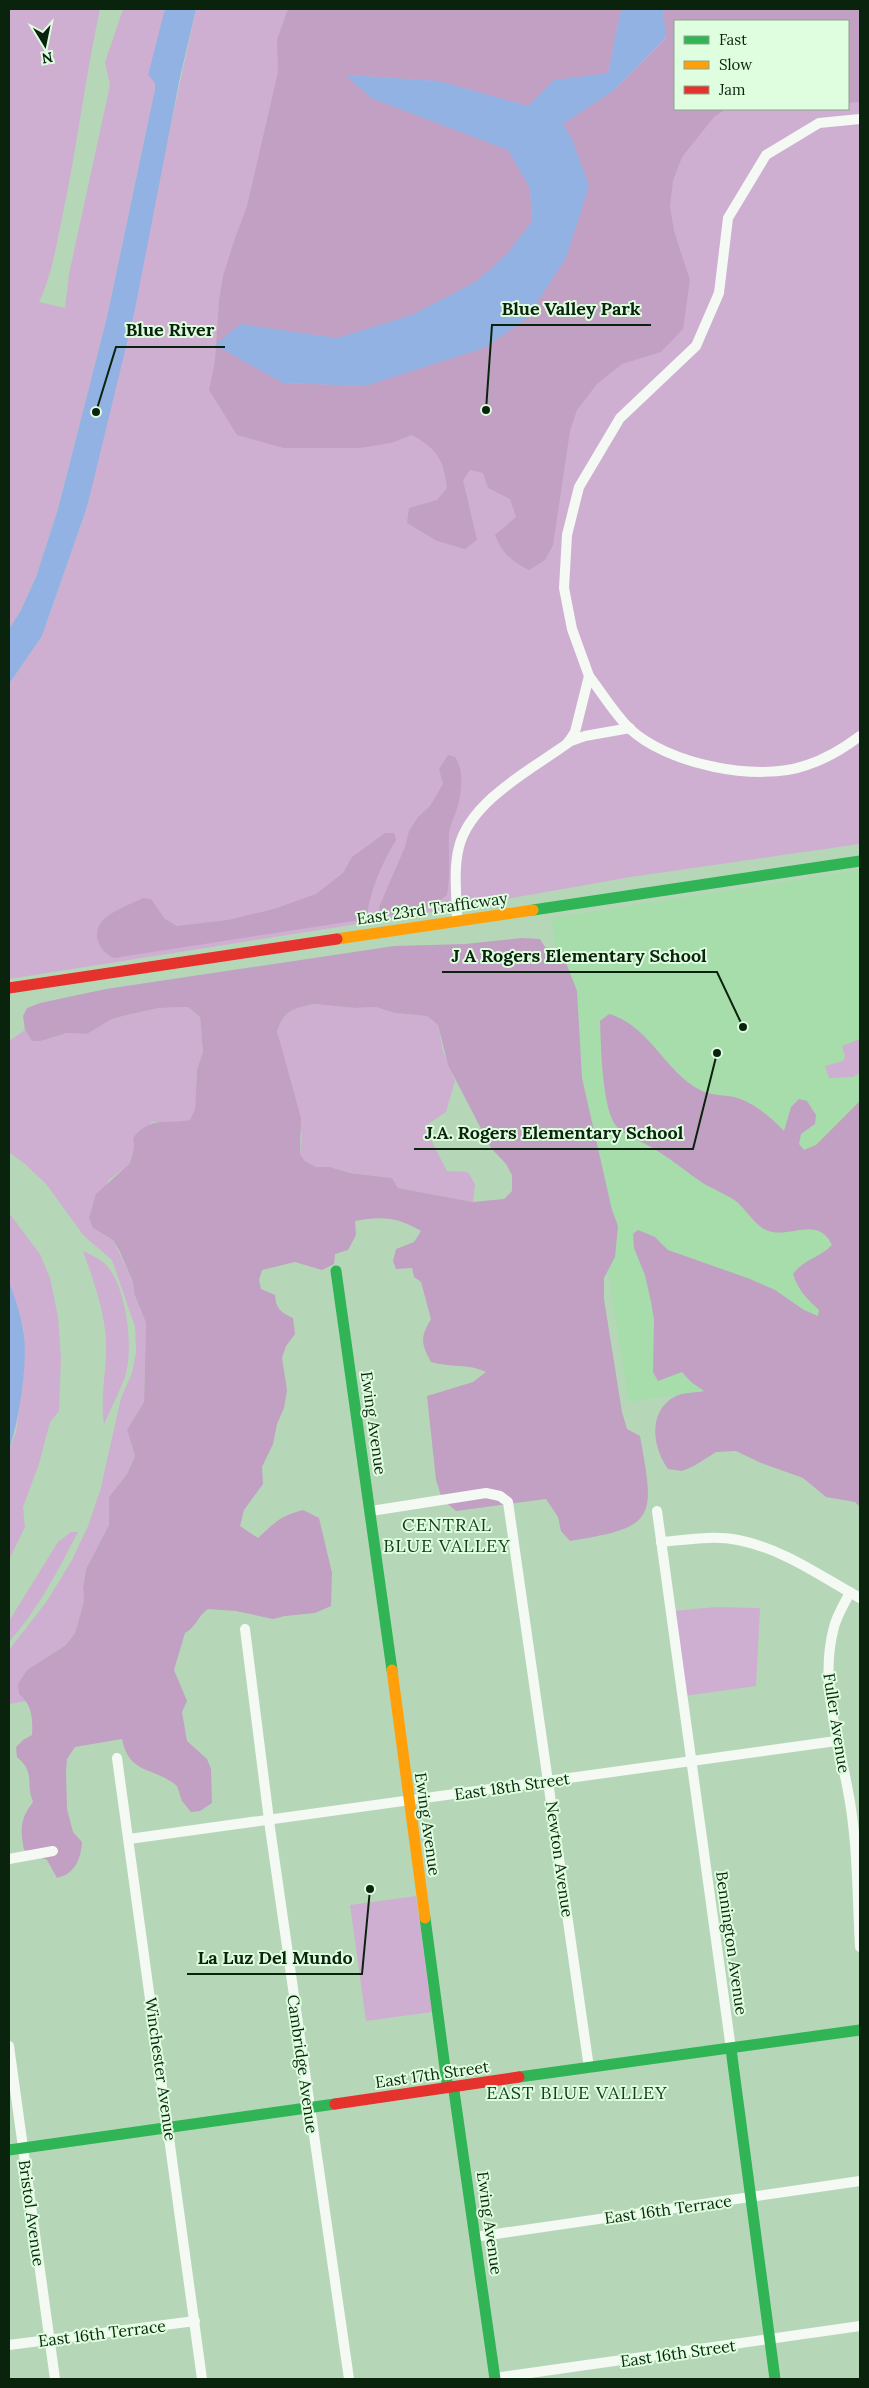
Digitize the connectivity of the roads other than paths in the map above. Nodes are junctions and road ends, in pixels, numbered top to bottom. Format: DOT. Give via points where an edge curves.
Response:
graph roads {
  1 [pos="860,119"];
  2 [pos="589,676"];
  3 [pos="630,728"];
  4 [pos="860,736"];
  5 [pos="568,743"];
  6 [pos="860,861"];
  7 [pos="457,920"];
  8 [pos="9,988"];
  9 [pos="336,1271"];
  10 [pos="371,1511"];
  11 [pos="657,1511"];
  12 [pos="661,1542"];
  13 [pos="850,1592"];
  14 [pos="860,1598"];
  15 [pos="245,1629"];
  16 [pos="836,1741"];
  17 [pos="117,1758"];
  18 [pos="691,1761"];
  19 [pos="549,1781"];
  20 [pos="408,1801"];
  21 [pos="269,1820"];
  22 [pos="129,1839"];
  23 [pos="53,1851"];
  24 [pos="9,1859"];
  25 [pos="860,1947"];
  26 [pos="860,2030"];
  27 [pos="9,2046"];
  28 [pos="731,2048"];
  29 [pos="589,2068"];
  30 [pos="451,2087"];
  31 [pos="309,2108"];
  32 [pos="169,2129"];
  33 [pos="23,2148"];
  34 [pos="9,2150"];
  35 [pos="860,2181"];
  36 [pos="752,2196"];
  37 [pos="475,2237"];
  38 [pos="195,2321"];
  39 [pos="860,2326"];
  40 [pos="50,2339"];
  41 [pos="770,2340"];
  42 [pos="9,2345"];
  43 [pos="495,2378"];
  44 [pos="55,2379"];
  45 [pos="202,2379"];
  46 [pos="349,2379"];
  47 [pos="775,2379"];
  1 -- 2 [label="street" via="819,123 766,155 728,218 719,293 696,346 620,418 579,487 567,535 564,588 572,629"];
  2 -- 3 [label="street"];
  2 -- 5 [label="street" via="575,732"];
  3 -- 4 [label="street" via="657,746 691,761 739,772 806,766 841,750"];
  3 -- 5 [label="street" via="585,736"];
  5 -- 7 [label="street" via="489,799 470,824 459,847"];
  6 -- 7 [label="street, East 23rd Trafficway"];
  7 -- 8 [label="street, East 23rd Trafficway"];
  9 -- 10 [label="street, Ewing Avenue"];
  10 -- 19 [label="street, Newton Avenue" via="486,1493 500,1496 508,1502"];
  10 -- 20 [label="street, Ewing Avenue"];
  11 -- 12 [label="street, Bennington Avenue"];
  12 -- 13 [label="street" via="703,1538 737,1540 776,1551"];
  12 -- 18 [label="street, Bennington Avenue"];
  13 -- 14 [label="street"];
  13 -- 16 [label="street, Fuller Avenue" via="834,1624 828,1657 828,1688"];
  15 -- 21 [label="street, Cambridge Avenue"];
  16 -- 18 [label="street, East 18th Street"];
  16 -- 25 [label="street, Fuller Avenue" via="848,1792 857,1870"];
  17 -- 22 [label="street, Winchester Avenue"];
  18 -- 19 [label="street, East 18th Street"];
  18 -- 28 [label="street, Bennington Avenue"];
  19 -- 20 [label="street, East 18th Street"];
  19 -- 29 [label="street, Newton Avenue"];
  20 -- 21 [label="street, East 18th Street"];
  20 -- 30 [label="street, Ewing Avenue" via="447,2083"];
  21 -- 22 [label="street, East 18th Street"];
  21 -- 31 [label="street, Cambridge Avenue"];
  22 -- 32 [label="street, Winchester Avenue"];
  23 -- 24 [label="street"];
  26 -- 28 [label="street, East 17th Street"];
  27 -- 33 [label="street, Bristol Avenue"];
  28 -- 29 [label="street, East 17th Street"];
  28 -- 36 [label="street, Bennington Avenue"];
  29 -- 30 [label="street, East 17th Street"];
  30 -- 31 [label="street, East 17th Street"];
  30 -- 37 [label="street, Ewing Avenue"];
  31 -- 32 [label="street, East 17th Street"];
  31 -- 46 [label="street, Cambridge Avenue"];
  32 -- 33 [label="street, East 17th Street"];
  32 -- 38 [label="street, Winchester Avenue"];
  33 -- 34 [label="street, East 17th Street"];
  33 -- 40 [label="street, Bristol Avenue"];
  35 -- 36 [label="street, East 16th Terrace"];
  36 -- 37 [label="street, East 16th Terrace"];
  36 -- 41 [label="street, Bennington Avenue"];
  37 -- 43 [label="street, Ewing Avenue"];
  38 -- 40 [label="street, East 16th Terrace"];
  38 -- 45 [label="street, Winchester Avenue"];
  39 -- 41 [label="street, East 16th Street"];
  40 -- 42 [label="street, East 16th Terrace"];
  40 -- 44 [label="street, Bristol Avenue"];
  41 -- 43 [label="street, East 16th Street"];
  41 -- 47 [label="street, Bennington Avenue"];
}
